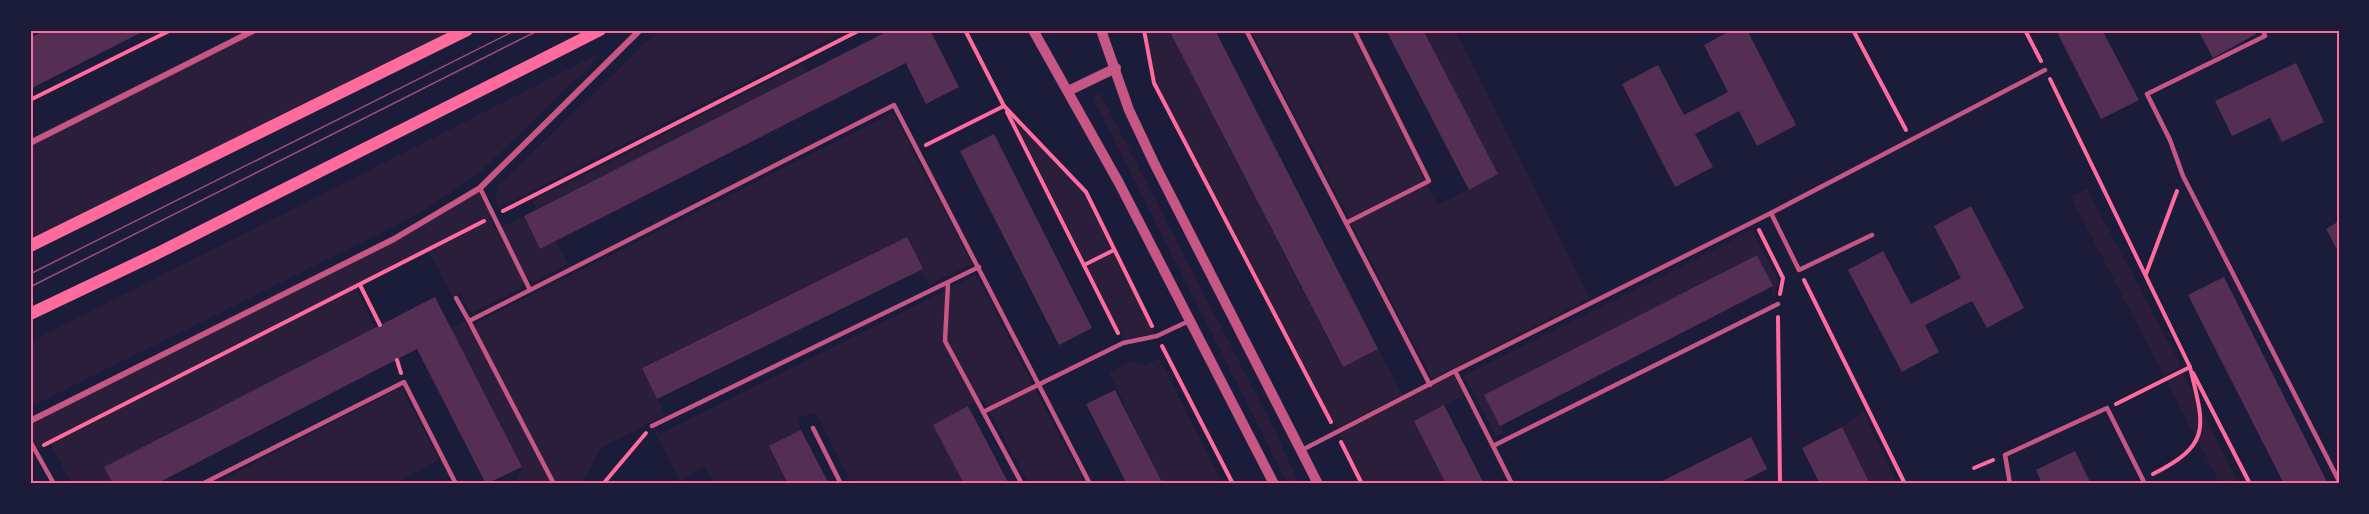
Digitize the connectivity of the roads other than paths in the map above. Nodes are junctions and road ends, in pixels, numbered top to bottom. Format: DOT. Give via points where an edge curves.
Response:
graph roads {
  1 [pos="255,30"];
  2 [pos="466,30"];
  3 [pos="600,30"];
  4 [pos="640,30"];
  5 [pos="1033,30"];
  6 [pos="1101,30"];
  7 [pos="1246,30"];
  8 [pos="1354,30"];
  9 [pos="2263,30"];
  10 [pos="1116,68"];
  11 [pos="2045,70"];
  12 [pos="1068,91"];
  13 [pos="30,143"];
  14 [pos="480,188"];
  15 [pos="1771,213"];
  16 [pos="1346,223"];
  17 [pos="1872,235"];
  18 [pos="30,246"];
  19 [pos="979,267"];
  20 [pos="948,283"];
  21 [pos="530,290"];
  22 [pos="456,298"];
  23 [pos="1778,304"];
  24 [pos="30,314"];
  25 [pos="1191,320"];
  26 [pos="469,321"];
  27 [pos="1455,371"];
  28 [pos="1430,385"];
  29 [pos="1040,386"];
  30 [pos="983,412"];
  31 [pos="30,421"];
  32 [pos="652,426"];
  33 [pos="813,428"];
  34 [pos="30,441"];
  35 [pos="1493,446"];
  36 [pos="1301,450"];
  37 [pos="2339,481"];
  38 [pos="2144,482"];
  39 [pos="54,484"];
  40 [pos="202,484"];
  41 [pos="456,484"];
  42 [pos="554,484"];
  43 [pos="841,484"];
  44 [pos="1022,484"];
  45 [pos="1090,484"];
  46 [pos="1274,484"];
  47 [pos="1318,484"];
  48 [pos="1512,484"];
  49 [pos="2010,484"];
  1 -- 13 [label="street"];
  2 -- 18 [label="main road"];
  3 -- 24 [label="main road"];
  4 -- 14 [label="street"];
  5 -- 12 [label="street"];
  6 -- 10 [label="street"];
  7 -- 16 [label="lane"];
  8 -- 16 [label="lane" via="1429,181"];
  9 -- 37 [label="lane" via="2265,36 2147,94 2183,176"];
  10 -- 12 [label="street"];
  10 -- 36 [label="street" via="1129,110 1149,153"];
  11 -- 15 [label="lane"];
  12 -- 25 [label="street"];
  14 -- 21 [label="lane"];
  14 -- 31 [label="street" via="394,239"];
  15 -- 17 [label="lane" via="1799,270"];
  15 -- 27 [label="lane"];
  16 -- 28 [label="lane"];
  19 -- 20 [label="lane"];
  19 -- 21 [label="lane" via="894,105"];
  19 -- 29 [label="lane"];
  20 -- 30 [label="lane" via="945,341"];
  20 -- 32 [label="lane"];
  21 -- 26 [label="lane"];
  22 -- 26 [label="lane"];
  23 -- 35 [label="lane"];
  25 -- 29 [label="lane" via="1157,336 1123,343"];
  25 -- 46 [label="street"];
  26 -- 42 [label="lane"];
  27 -- 28 [label="lane"];
  27 -- 35 [label="lane"];
  28 -- 36 [label="lane"];
  29 -- 30 [label="lane"];
  29 -- 45 [label="lane"];
  30 -- 44 [label="lane"];
  33 -- 43 [label="lane"];
  34 -- 39 [label="lane"];
  35 -- 48 [label="lane"];
  36 -- 47 [label="street"];
  38 -- 49 [label="lane" via="2107,408 2005,455"];
  40 -- 41 [label="lane" via="404,382"];
}
